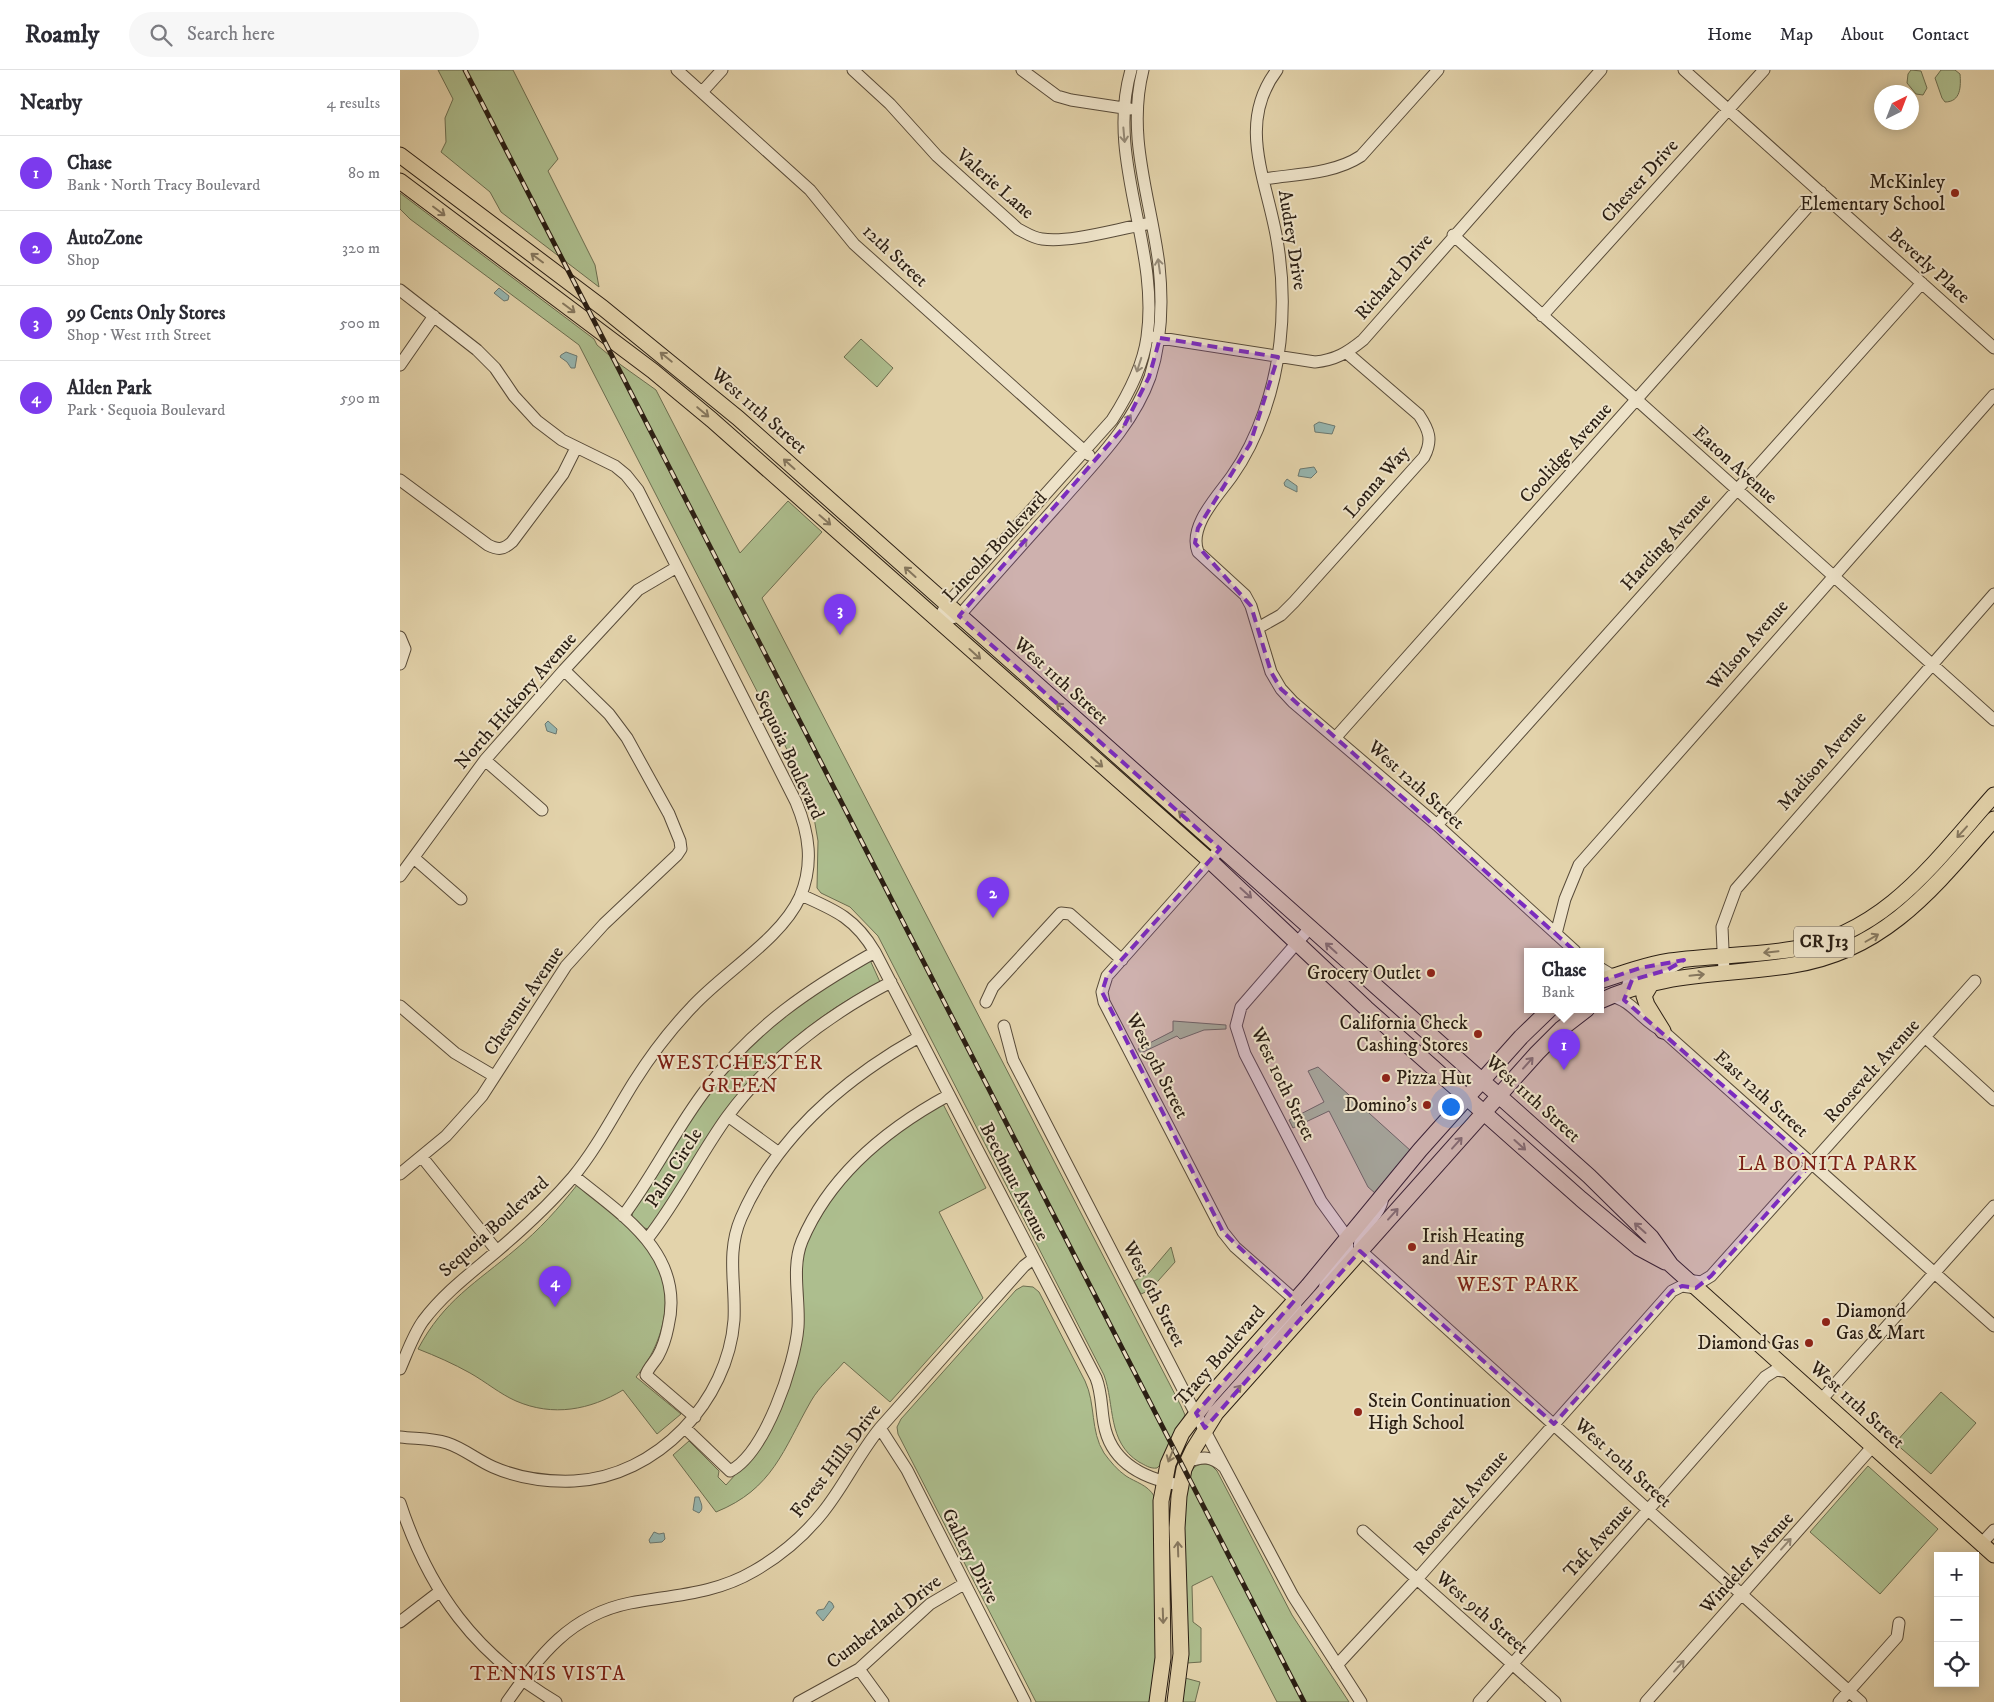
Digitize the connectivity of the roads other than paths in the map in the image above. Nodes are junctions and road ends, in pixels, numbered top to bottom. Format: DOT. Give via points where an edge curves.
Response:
graph roads {
  1 [pos="677,70"];
  2 [pos="722,70"];
  3 [pos="853,70"];
  4 [pos="1022,70"];
  5 [pos="1131,70"];
  6 [pos="1143,70"];
  7 [pos="1277,70"];
  8 [pos="1438,70"];
  9 [pos="1601,70"];
  10 [pos="1684,70"];
  11 [pos="1764,70"];
  12 [pos="702,92"];
  13 [pos="1124,108"];
  14 [pos="1136,109"];
  15 [pos="1728,110"];
  16 [pos="400,155"];
  17 [pos="1264,178"];
  18 [pos="400,181"];
  19 [pos="1821,192"];
  20 [pos="1150,224"];
  21 [pos="1138,226"];
  22 [pos="1453,235"];
  23 [pos="1922,283"];
  24 [pos="400,290"];
  25 [pos="434,316"];
  26 [pos="1542,316"];
  27 [pos="1147,337"];
  28 [pos="1160,338"];
  29 [pos="1994,348"];
  30 [pos="1347,353"];
  31 [pos="1278,357"];
  32 [pos="400,365"];
  33 [pos="1994,395"];
  34 [pos="1637,400"];
  35 [pos="576,448"];
  36 [pos="1084,451"];
  37 [pos="1096,461"];
  38 [pos="400,480"];
  39 [pos="1736,489"];
  40 [pos="677,567"];
  41 [pos="1833,576"];
  42 [pos="1994,594"];
  43 [pos="946,604"];
  44 [pos="959,616"];
  45 [pos="938,622"];
  46 [pos="1258,628"];
  47 [pos="400,637"];
  48 [pos="400,664"];
  49 [pos="1930,664"];
  50 [pos="564,670"];
  51 [pos="1994,720"];
  52 [pos="1336,737"];
  53 [pos="485,760"];
  54 [pos="1994,795"];
  55 [pos="542,810"];
  56 [pos="1994,820"];
  57 [pos="1437,826"];
  58 [pos="1220,849"];
  59 [pos="414,858"];
  60 [pos="1209,860"];
  61 [pos="400,876"];
  62 [pos="801,895"];
  63 [pos="461,899"];
  64 [pos="1309,929"];
  65 [pos="1556,934"];
  66 [pos="1298,942"];
  67 [pos="1572,948"];
  68 [pos="875,952"];
  69 [pos="1723,956"];
  70 [pos="1122,960"];
  71 [pos="1684,960"];
  72 [pos="1724,972"];
  73 [pos="1654,981"];
  74 [pos="1975,981"];
  75 [pos="891,982"];
  76 [pos="1604,982"];
  77 [pos="1604,984"];
  78 [pos="1626,996"];
  79 [pos="986,1002"];
  80 [pos="400,1006"];
  81 [pos="1546,1013"];
  82 [pos="1571,1013"];
  83 [pos="1582,1013"];
  84 [pos="1004,1026"];
  85 [pos="1560,1029"];
  86 [pos="1663,1031"];
  87 [pos="919,1037"];
  88 [pos="1926,1038"];
  89 [pos="494,1076"];
  90 [pos="1482,1080"];
  91 [pos="949,1095"];
  92 [pos="1499,1096"];
  93 [pos="1467,1098"];
  94 [pos="1994,1100"];
  95 [pos="1484,1112"];
  96 [pos="728,1116"];
  97 [pos="779,1153"];
  98 [pos="422,1158"];
  99 [pos="1812,1163"];
  100 [pos="400,1174"];
  101 [pos="574,1176"];
  102 [pos="1383,1192"];
  103 [pos="1994,1206"];
  104 [pos="624,1216"];
  105 [pos="1347,1237"];
  106 [pos="648,1238"];
  107 [pos="1360,1250"];
  108 [pos="497,1251"];
  109 [pos="1033,1259"];
  110 [pos="1671,1265"];
  111 [pos="1934,1273"];
  112 [pos="1692,1284"];
  113 [pos="1324,1291"];
  114 [pos="1295,1300"];
  115 [pos="1994,1326"];
  116 [pos="1266,1357"];
  117 [pos="400,1369"];
  118 [pos="1789,1372"];
  119 [pos="1821,1400"];
  120 [pos="1196,1413"];
  121 [pos="695,1417"];
  122 [pos="1554,1424"];
  123 [pos="685,1428"];
  124 [pos="880,1428"];
  125 [pos="1205,1428"];
  126 [pos="400,1437"];
  127 [pos="1873,1446"];
  128 [pos="1187,1462"];
  129 [pos="1228,1471"];
  130 [pos="1163,1482"];
  131 [pos="1180,1485"];
  132 [pos="400,1503"];
  133 [pos="1649,1510"];
  134 [pos="1994,1530"];
  135 [pos="1363,1531"];
  136 [pos="1981,1544"];
  137 [pos="1994,1555"];
  138 [pos="1417,1579"];
  139 [pos="964,1584"];
  140 [pos="439,1592"];
  141 [pos="1743,1593"];
  142 [pos="400,1622"];
  143 [pos="1899,1623"];
  144 [pos="1513,1664"];
  145 [pos="1337,1665"];
  146 [pos="859,1669"];
  147 [pos="522,1680"];
  148 [pos="1849,1691"];
  149 [pos="507,1702"];
  150 [pos="556,1702"];
  151 [pos="799,1702"];
  152 [pos="883,1702"];
  153 [pos="1025,1702"];
  154 [pos="1157,1702"];
  155 [pos="1175,1702"];
  156 [pos="1361,1702"];
  157 [pos="1479,1702"];
  158 [pos="1555,1702"];
  159 [pos="1646,1702"];
  160 [pos="1839,1702"];
  161 [pos="1861,1702"];
  1 -- 12 [label="street, 12th Street"];
  2 -- 12 [label="street"];
  3 -- 21 [label="street, Valerie Lane" via="890,104 937,156 1029,236 1057,240"];
  4 -- 13 [label="street" via="1057,96"];
  5 -- 13 [label="street, Lincoln Boulevard"];
  6 -- 14 [label="street, Lincoln Boulevard"];
  7 -- 17 [label="street, Audrey Drive" via="1266,84 1256,117 1256,143"];
  8 -- 17 [label="street" via="1353,161 1329,169"];
  9 -- 22 [label="street, Richard Drive"];
  10 -- 15 [label="street, Beverly Place"];
  11 -- 15 [label="street, Chester Drive"];
  12 -- 36 [label="street, 12th Street" via="810,190 854,244"];
  13 -- 14 [label="street"];
  13 -- 21 [label="street, Lincoln Boulevard, one-way" via="1127,164"];
  14 -- 20 [label="street, Lincoln Boulevard" via="1137,141"];
  15 -- 19 [label="street, Beverly Place"];
  15 -- 26 [label="street, Chester Drive"];
  43 -- 16 [label="main road, West 11th Street, one-way" via="674,364"];
  17 -- 31 [label="street, Audrey Drive" via="1284,288"];
  18 -- 45 [label="main road, West 11th Street, one-way" via="676,389"];
  19 -- 23 [label="street, Beverly Place"];
  19 -- 34 [label="street, Coolidge Avenue"];
  20 -- 21 [label="street, Valerie Lane"];
  28 -- 20 [label="street, Lincoln Boulevard, one-way" via="1162,296"];
  21 -- 27 [label="street, Lincoln Boulevard" via="1149,296"];
  22 -- 26 [label="street, Eaton Avenue"];
  22 -- 30 [label="street, Richard Drive" via="1363,340"];
  23 -- 29 [label="street, Beverly Place"];
  23 -- 39 [label="street, Harding Avenue"];
  24 -- 25 [label="street, Sequoia Boulevard"];
  25 -- 32 [label="street"];
  25 -- 35 [label="street, Sequoia Boulevard" via="477,350 537,422"];
  26 -- 34 [label="street, Eaton Avenue"];
  27 -- 28 [label="street, Richard Drive"];
  27 -- 36 [label="street, Lincoln Boulevard, one-way" via="1125,401"];
  28 -- 31 [label="street, Richard Drive"];
  37 -- 28 [label="street, Lincoln Boulevard, one-way" via="1137,405 1150,377"];
  30 -- 31 [label="street, Richard Drive" via="1315,362"];
  30 -- 46 [label="street, Lonna Way" via="1419,415 1428,432 1429,448 1294,602 1281,615"];
  31 -- 46 [label="street, Audrey Drive" via="1266,403 1250,444 1198,528 1195,543 1198,552 1245,595"];
  33 -- 41 [label="street, Wilson Avenue"];
  34 -- 39 [label="street, Eaton Avenue"];
  34 -- 52 [label="street, Coolidge Avenue"];
  35 -- 38 [label="street" via="564,474 504,548 488,545"];
  35 -- 40 [label="street, Sequoia Boulevard" via="615,466 626,475 638,490"];
  36 -- 37 [label="street, 12th Street"];
  36 -- 43 [label="street, Lincoln Boulevard"];
  44 -- 37 [label="street, Lincoln Boulevard, one-way"];
  39 -- 41 [label="street, Eaton Avenue"];
  39 -- 57 [label="street, Harding Avenue"];
  40 -- 50 [label="street, North Hickory Avenue" via="638,590"];
  40 -- 62 [label="street, Sequoia Boulevard" via="806,825 809,853"];
  41 -- 49 [label="street, Eaton Avenue"];
  41 -- 65 [label="street, Wilson Avenue" via="1579,865 1565,899"];
  42 -- 49 [label="street, Madison Avenue"];
  43 -- 44 [label="main road, West 11th Street"];
  43 -- 45 [label="street, Lincoln Boulevard"];
  44 -- 45 [label="street, Lincoln Boulevard"];
  58 -- 44 [label="main road, West 11th Street, one-way"];
  45 -- 60 [label="main road, West 11th Street, one-way"];
  46 -- 52 [label="street, West 12th Street" via="1271,672 1281,689"];
  47 -- 48 [label="street" via="405,650"];
  49 -- 51 [label="street, Eaton Avenue"];
  49 -- 69 [label="street, Madison Avenue" via="1736,889 1723,921"];
  50 -- 53 [label="street, North Hickory Avenue"];
  50 -- 89 [label="street, Chestnut Avenue" via="609,714 627,738 669,814 681,849 566,966"];
  52 -- 57 [label="street, West 12th Street"];
  53 -- 55 [label="street"];
  53 -- 59 [label="street, North Hickory Avenue"];
  54 -- 69 [label="main road, CR J13, one-way" via="1906,893 1860,926 1807,946"];
  72 -- 56 [label="main road, CR J13, one-way" via="1807,963 1867,941 1889,928 1917,904"];
  57 -- 65 [label="street, West 12th Street"];
  58 -- 60 [label="street, West 9th Street"];
  58 -- 64 [label="main road, West 11th Street"];
  59 -- 61 [label="street, North Hickory Avenue"];
  59 -- 63 [label="street"];
  60 -- 66 [label="main road, West 11th Street, one-way"];
  60 -- 70 [label="street, West 9th Street"];
  62 -- 68 [label="street, Beechnut Avenue" via="835,909 853,922"];
  62 -- 101 [label="street, Sequoia Boulevard" via="780,927 711,987 671,1031 646,1063"];
  64 -- 66 [label="street, West 10th Street"];
  90 -- 64 [label="main road, West 11th Street, one-way"];
  65 -- 67 [label="street, West 12th Street"];
  66 -- 93 [label="main road, West 11th Street"];
  66 -- 105 [label="street, West 10th Street" via="1241,1007 1236,1026 1246,1054 1321,1201"];
  68 -- 75 [label="street, Beechnut Avenue"];
  68 -- 104 [label="street" via="803,995 738,1050 706,1089"];
  69 -- 71 [label="main road, CR J13"];
  69 -- 72 [label="street, Madison Avenue"];
  70 -- 79 [label="street" via="1070,914 1061,913 993,987"];
  70 -- 114 [label="street, West 9th Street" via="1103,983 1104,1002 1223,1232 1235,1247"];
  71 -- 76 [label="main road, CR J13" via="1655,964"];
  71 -- 78 [label="street" via="1667,970 1632,980"];
  73 -- 72 [label="main road, CR J13, one-way"];
  73 -- 78 [label="main road, CR J13"];
  73 -- 86 [label="main road" via="1644,996"];
  74 -- 88 [label="street, Roosevelt Avenue"];
  75 -- 87 [label="street, Beechnut Avenue"];
  75 -- 96 [label="street, Palm Circle" via="812,1030 764,1073"];
  77 -- 78 [label="main road, CR J13"];
  78 -- 86 [label="street, East 12th Street" via="1652,1026"];
  80 -- 89 [label="street" via="456,1053"];
  81 -- 90 [label="main road, Tracy Boulevard"];
  82 -- 85 [label="street"];
  83 -- 85 [label="main road, Tracy Boulevard"];
  84 -- 120 [label="street, West 6th Street" via="1013,1060"];
  92 -- 85 [label="main road, Tracy Boulevard, one-way"];
  86 -- 99 [label="street, East 12th Street"];
  87 -- 91 [label="street, Beechnut Avenue"];
  87 -- 97 [label="street" via="845,1084 807,1120"];
  88 -- 94 [label="street"];
  88 -- 99 [label="street, Roosevelt Avenue"];
  89 -- 98 [label="street, Chestnut Avenue" via="476,1102"];
  90 -- 92 [label="main road, West 11th Street"];
  90 -- 93 [label="main road, Tracy Boulevard"];
  91 -- 109 [label="street, Beechnut Avenue"];
  91 -- 123 [label="street" via="896,1127 860,1158 831,1192 807,1232 797,1255 798,1328 792,1365 779,1402 746,1456 730,1471"];
  92 -- 95 [label="main road, Tracy Boulevard"];
  110 -- 92 [label="main road, West 11th Street, one-way" via="1651,1238 1597,1184"];
  93 -- 95 [label="main road, West 11th Street"];
  93 -- 102 [label="main road, Tracy Boulevard"];
  107 -- 95 [label="main road, Tracy Boulevard, one-way"];
  95 -- 110 [label="main road, West 11th Street, one-way" via="1639,1248"];
  96 -- 97 [label="street"];
  96 -- 106 [label="street, Palm Circle"];
  97 -- 121 [label="street" via="742,1217 735,1236 731,1267 734,1320 725,1360 708,1400"];
  98 -- 100 [label="street, Chestnut Avenue"];
  98 -- 108 [label="street"];
  99 -- 111 [label="street, East 12th Street"];
  99 -- 112 [label="street, Roosevelt Avenue" via="1711,1276"];
  101 -- 104 [label="street"];
  101 -- 108 [label="street, Sequoia Boulevard" via="542,1211"];
  102 -- 105 [label="main road, Tracy Boulevard"];
  102 -- 107 [label="street" via="1383,1204 1360,1240"];
  103 -- 111 [label="street"];
  104 -- 106 [label="street"];
  105 -- 113 [label="street" via="1348,1250 1326,1278"];
  105 -- 114 [label="main road, Tracy Boulevard"];
  106 -- 121 [label="street" via="666,1277 670,1308 664,1342 646,1375"];
  107 -- 113 [label="main road, Tracy Boulevard"];
  107 -- 122 [label="street, West 10th Street"];
  108 -- 117 [label="street, Sequoia Boulevard" via="449,1291 422,1323"];
  109 -- 124 [label="street, Forest Hills Drive"];
  109 -- 130 [label="street, Beechnut Avenue" via="1096,1378 1104,1426 1111,1445 1131,1467"];
  110 -- 112 [label="main road, West 11th Street"];
  111 -- 115 [label="street, East 12th Street"];
  111 -- 119 [label="street"];
  112 -- 118 [label="main road, West 11th Street"];
  112 -- 122 [label="street, Roosevelt Avenue" via="1672,1291"];
  113 -- 116 [label="main road, Tracy Boulevard"];
  114 -- 116 [label="street" via="1296,1309 1272,1338"];
  114 -- 120 [label="main road, Tracy Boulevard"];
  125 -- 116 [label="main road, Tracy Boulevard, one-way"];
  118 -- 119 [label="main road, West 11th Street"];
  118 -- 133 [label="street, Taft Avenue" via="1776,1370 1765,1376"];
  119 -- 127 [label="main road, West 11th Street"];
  120 -- 125 [label="street, West 6th Street"];
  120 -- 130 [label="main road, Tracy Boulevard, one-way" via="1174,1448"];
  121 -- 123 [label="street"];
  122 -- 133 [label="street, West 10th Street"];
  122 -- 138 [label="street, Roosevelt Avenue"];
  123 -- 126 [label="street" via="666,1445 628,1467 576,1481 516,1475 449,1444 429,1438"];
  124 -- 139 [label="street, Gallery Drive" via="907,1470"];
  124 -- 147 [label="street, Forest Hills Drive" via="824,1512 776,1557 720,1587 675,1598 628,1604 597,1614 551,1644"];
  125 -- 128 [label="main road, Tracy Boulevard"];
  125 -- 129 [label="street, West 6th Street"];
  127 -- 136 [label="main road, West 11th Street"];
  141 -- 127 [label="street, Windeler Avenue, one-way"];
  128 -- 129 [label="street" via="1201,1457 1211,1458"];
  128 -- 131 [label="main road, Tracy Boulevard"];
  129 -- 145 [label="street, West 6th Street" via="1293,1596"];
  130 -- 131 [label="street, Beechnut Avenue"];
  130 -- 154 [label="main road, Tracy Boulevard, one-way" via="1160,1511 1163,1658"];
  155 -- 131 [label="main road, Tracy Boulevard, one-way" via="1181,1654 1177,1528"];
  132 -- 140 [label="street" via="412,1539"];
  133 -- 141 [label="street, West 10th Street"];
  133 -- 144 [label="street, Taft Avenue"];
  134 -- 136 [label="street"];
  135 -- 138 [label="street, West 9th Street"];
  136 -- 137 [label="main road, West 11th Street"];
  138 -- 144 [label="street, West 9th Street"];
  138 -- 145 [label="street, Roosevelt Avenue"];
  139 -- 146 [label="street, Cumberland Drive" via="930,1604"];
  139 -- 153 [label="street, Gallery Drive"];
  140 -- 142 [label="street"];
  140 -- 147 [label="street" via="487,1651"];
  141 -- 148 [label="street, West 10th Street"];
  159 -- 141 [label="street, Windeler Avenue, one-way"];
  143 -- 148 [label="street" via="1897,1638"];
  144 -- 157 [label="street, Taft Avenue"];
  144 -- 158 [label="street, West 9th Street"];
  145 -- 156 [label="street, West 6th Street"];
  146 -- 151 [label="street, Cumberland Drive"];
  146 -- 152 [label="street"];
  147 -- 149 [label="street, Forest Hills Drive"];
  147 -- 150 [label="street"];
  148 -- 160 [label="street"];
  148 -- 161 [label="street, West 10th Street"];
}
